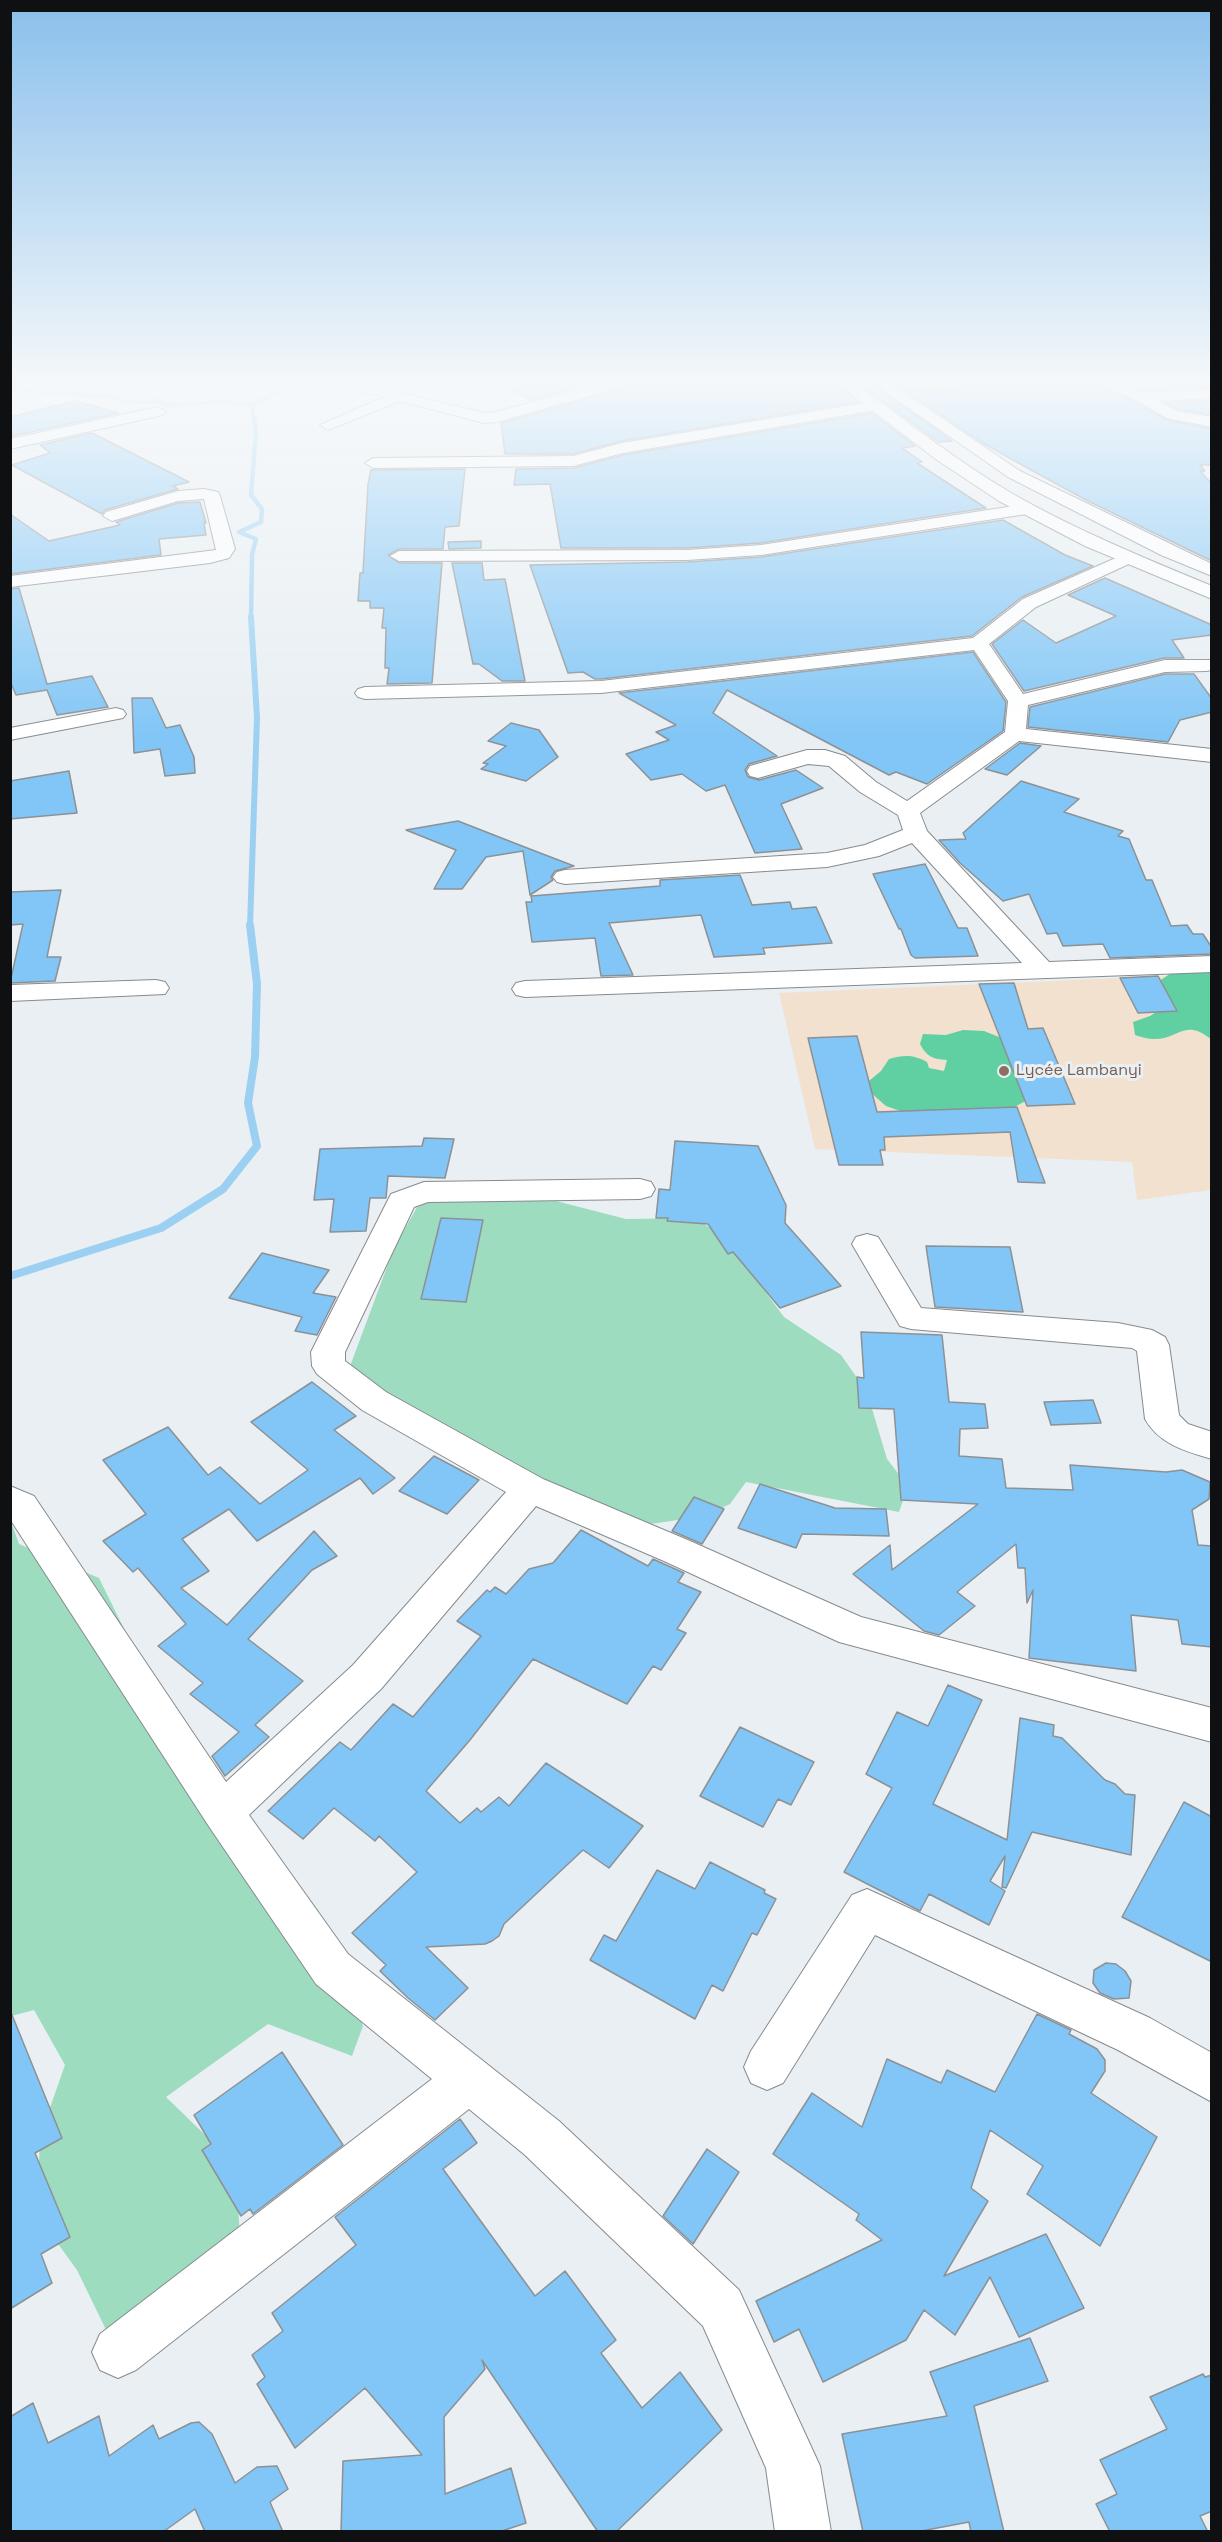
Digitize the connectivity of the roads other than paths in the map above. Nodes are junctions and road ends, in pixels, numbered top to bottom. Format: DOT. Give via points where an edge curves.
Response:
graph roads {
  1 [pos="169,500"];
  2 [pos="213,500"];
  3 [pos="1011,500"];
  4 [pos="1066,500"];
  5 [pos="1027,509"];
  6 [pos="112,516"];
  7 [pos="399,556"];
  8 [pos="1127,558"];
  9 [pos="1212,571"];
  10 [pos="10,582"];
  11 [pos="1212,593"];
  12 [pos="979,643"];
  13 [pos="1206,665"];
  14 [pos="365,693"];
  15 [pos="1018,701"];
  16 [pos="116,714"];
  17 [pos="10,734"];
  18 [pos="1015,734"];
  19 [pos="1212,756"];
  20 [pos="758,771"];
  21 [pos="912,822"];
  22 [pos="565,877"];
  23 [pos="1212,964"];
  24 [pos="1043,971"];
  25 [pos="156,988"];
  26 [pos="525,989"];
  27 [pos="10,993"];
  28 [pos="640,1189"];
  29 [pos="867,1244"];
  30 [pos="1212,1446"];
  31 [pos="530,1490"];
  32 [pos="10,1499"];
  33 [pos="1212,1725"];
  34 [pos="223,1812"];
  35 [pos="767,2067"];
  36 [pos="469,2079"];
  37 [pos="1212,2079"];
  38 [pos="118,2352"];
  39 [pos="803,2532"];
  1 -- 6 [label="street"];
  2 -- 10 [label="street" via="226,549 223,554"];
  3 -- 5 [label="main road"];
  4 -- 9 [label="street"];
  5 -- 7 [label="street" via="760,550 687,555"];
  5 -- 8 [label="main road"];
  8 -- 11 [label="main road"];
  8 -- 12 [label="street" via="1019,607"];
  12 -- 14 [label="street" via="601,687"];
  12 -- 15 [label="street"];
  13 -- 15 [label="street" via="1165,666"];
  15 -- 18 [label="street"];
  16 -- 17 [label="street"];
  18 -- 19 [label="street"];
  18 -- 21 [label="street"];
  20 -- 21 [label="street" via="807,757 825,757 837,761"];
  21 -- 22 [label="street" via="871,851 827,860"];
  21 -- 24 [label="street"];
  23 -- 24 [label="street"];
  24 -- 26 [label="street"];
  25 -- 27 [label="street"];
  28 -- 31 [label="street" via="424,1192 402,1201 328,1352 329,1366 374,1401"];
  29 -- 30 [label="street" via="911,1318 1118,1334 1153,1345 1162,1419 1176,1433"];
  31 -- 33 [label="street" via="853,1630"];
  31 -- 34 [label="street" via="367,1677"];
  32 -- 34 [label="street" via="21,1506"];
  34 -- 36 [label="street" via="332,1969"];
  35 -- 37 [label="street" via="867,1909 1134,2034"];
  36 -- 38 [label="street"];
  36 -- 39 [label="street" via="542,2138 721,2308 793,2466"];
}
